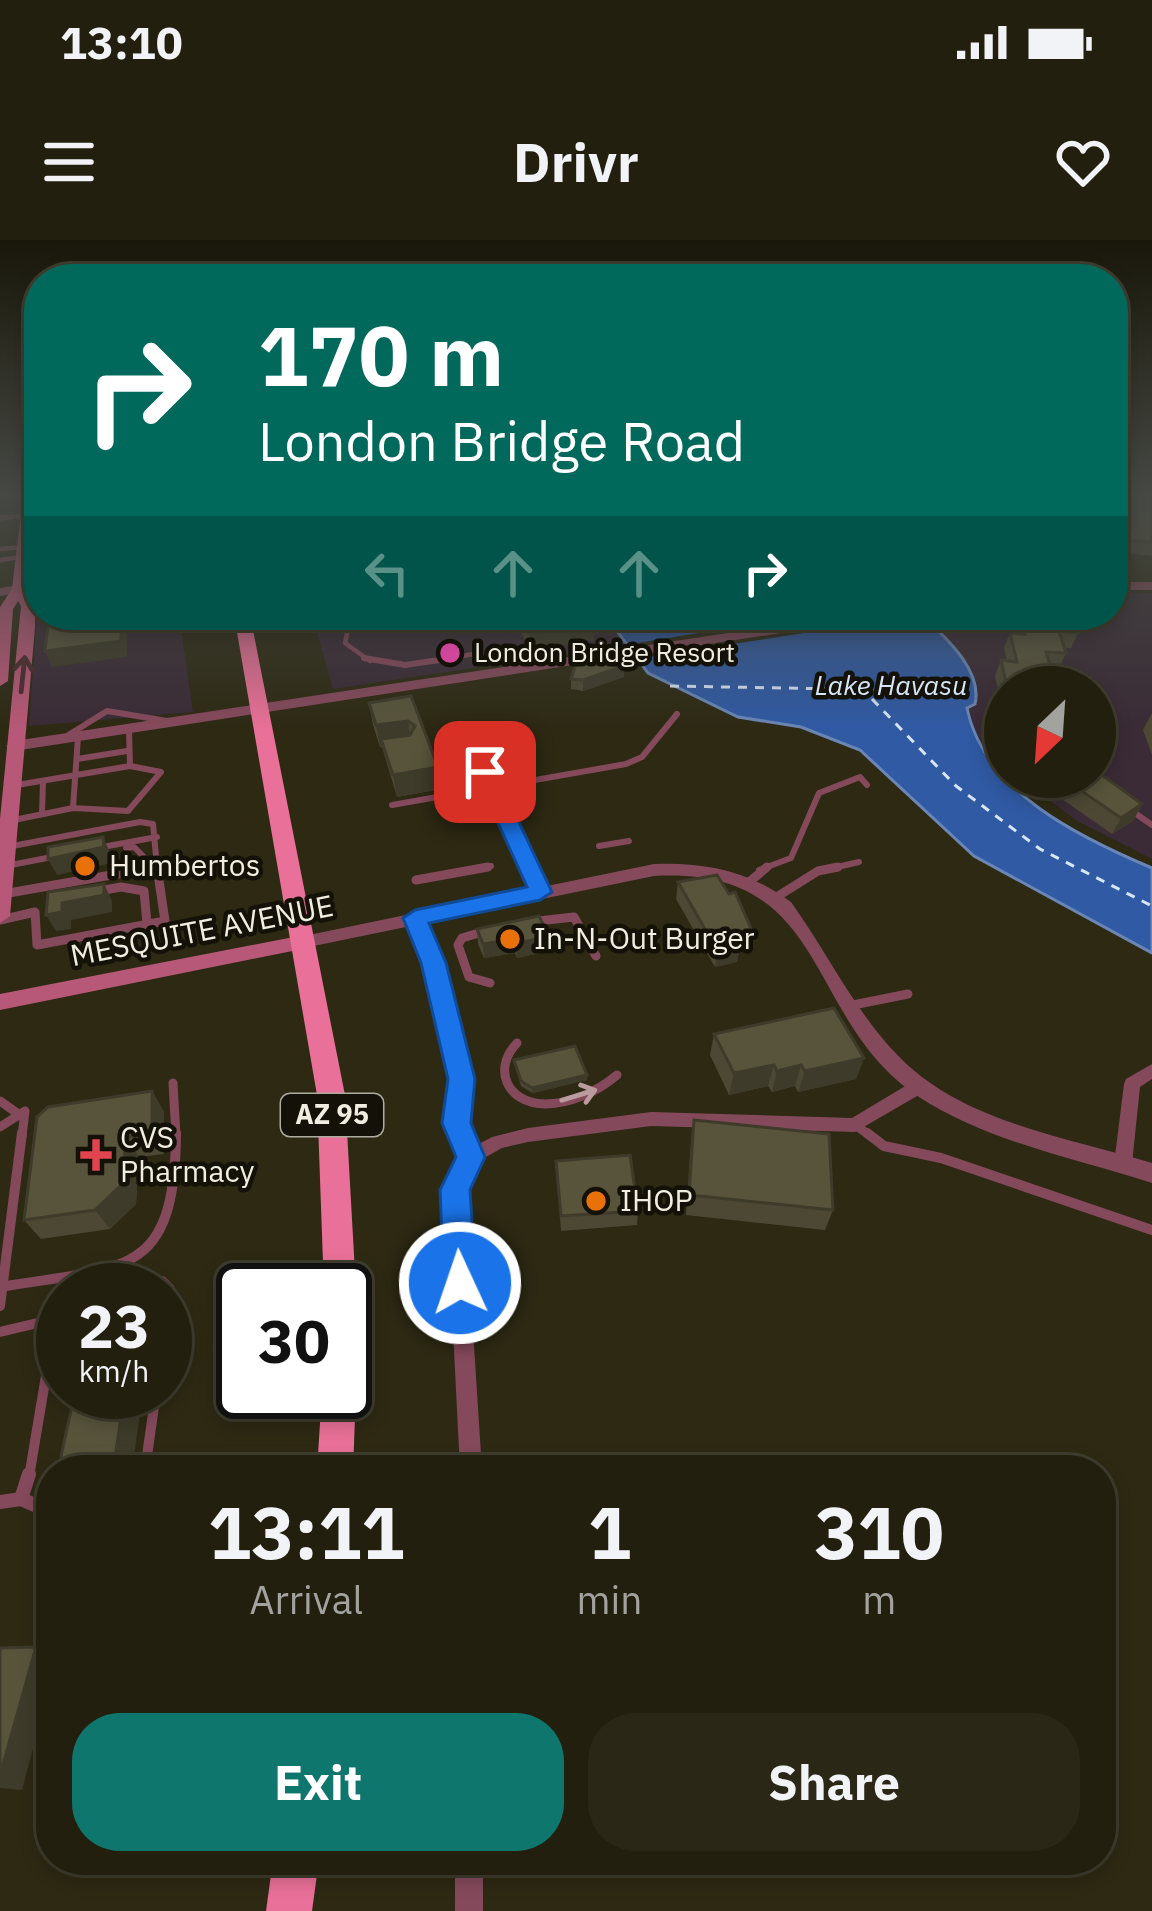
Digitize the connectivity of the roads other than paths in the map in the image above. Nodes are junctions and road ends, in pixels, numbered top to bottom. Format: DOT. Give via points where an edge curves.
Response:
graph roads {
  1 [pos="9,591"];
  2 [pos="28,630"];
  3 [pos="245,630"];
  4 [pos="346,630"];
  5 [pos="775,630"];
  6 [pos="472,654"];
  7 [pos="417,662"];
  8 [pos="398,664"];
  9 [pos="0,681"];
  10 [pos="426,683"];
  11 [pos="404,687"];
  12 [pos="677,714"];
  13 [pos="177,722"];
  14 [pos="129,729"];
  15 [pos="469,733"];
  16 [pos="70,738"];
  17 [pos="5,748"];
  18 [pos="127,751"];
  19 [pos="76,759"];
  20 [pos="130,766"];
  21 [pos="75,776"];
  22 [pos="43,781"];
  23 [pos="867,784"];
  24 [pos="11,786"];
  25 [pos="491,788"];
  26 [pos="1123,804"];
  27 [pos="392,806"];
  28 [pos="73,808"];
  29 [pos="42,814"];
  30 [pos="9,821"];
  31 [pos="1152,825"];
  32 [pos="157,837"];
  33 [pos="629,841"];
  34 [pos="598,846"];
  35 [pos="95,854"];
  36 [pos="6,856"];
  37 [pos="59,856"];
  38 [pos="37,862"];
  39 [pos="859,862"];
  40 [pos="490,866"];
  41 [pos="157,867"];
  42 [pos="137,871"];
  43 [pos="416,880"];
  44 [pos="748,883"];
  45 [pos="34,889"];
  46 [pos="540,892"];
  47 [pos="84,894"];
  48 [pos="2,895"];
  49 [pos="775,898"];
  50 [pos="47,901"];
  51 [pos="35,912"];
  52 [pos="0,918"];
  53 [pos="415,918"];
  54 [pos="147,924"];
  55 [pos="520,924"];
  56 [pos="497,928"];
  57 [pos="304,942"];
  58 [pos="596,956"];
  59 [pos="490,982"];
  60 [pos="908,994"];
  61 [pos="0,1002"];
  62 [pos="853,1005"];
  63 [pos="517,1043"];
  64 [pos="1152,1070"];
  65 [pos="617,1075"];
  66 [pos="172,1083"];
  67 [pos="918,1087"];
  68 [pos="0,1101"];
  69 [pos="17,1113"];
  70 [pos="855,1125"];
  71 [pos="0,1127"];
  72 [pos="470,1157"];
  73 [pos="1123,1164"];
  74 [pos="1152,1173"];
  75 [pos="1152,1230"];
  76 [pos="339,1263"];
  77 [pos="2,1287"];
  78 [pos="0,1306"];
  79 [pos="36,1325"];
  80 [pos="0,1332"];
  81 [pos="42,1419"];
  82 [pos="152,1419"];
  83 [pos="337,1419"];
  84 [pos="147,1455"];
  85 [pos="336,1455"];
  86 [pos="469,1455"];
  87 [pos="21,1499"];
  88 [pos="0,1502"];
  89 [pos="36,1506"];
  90 [pos="294,1875"];
  91 [pos="469,1875"];
  92 [pos="289,1911"];
  93 [pos="469,1911"];
  1 -- 9 [label="main road"];
  17 -- 2 [label="main road, one-way"];
  3 -- 57 [label="highway, AZ 95"];
  4 -- 8 [label="lane" via="354,653"];
  5 -- 10 [label="street"];
  6 -- 7 [label="lane"];
  7 -- 8 [label="lane"];
  7 -- 10 [label="lane"];
  8 -- 11 [label="lane"];
  10 -- 11 [label="street"];
  11 -- 13 [label="street"];
  12 -- 25 [label="lane" via="642,757 626,764"];
  13 -- 14 [label="street"];
  13 -- 16 [label="lane" via="107,711"];
  14 -- 16 [label="street"];
  14 -- 18 [label="lane"];
  15 -- 25 [label="lane"];
  16 -- 17 [label="street"];
  16 -- 19 [label="lane"];
  17 -- 24 [label="main road"];
  18 -- 19 [label="lane"];
  18 -- 20 [label="lane"];
  19 -- 21 [label="lane"];
  20 -- 21 [label="lane"];
  20 -- 28 [label="lane" via="161,772 128,811"];
  21 -- 22 [label="lane"];
  21 -- 28 [label="lane"];
  22 -- 24 [label="lane"];
  22 -- 29 [label="lane"];
  23 -- 44 [label="lane" via="860,777 818,793 791,858 760,868"];
  24 -- 30 [label="main road"];
  25 -- 27 [label="lane"];
  25 -- 46 [label="lane"];
  26 -- 31 [label="lane"];
  28 -- 29 [label="lane"];
  29 -- 30 [label="lane"];
  30 -- 36 [label="main road"];
  32 -- 36 [label="lane" via="153,824 140,822"];
  32 -- 38 [label="lane"];
  32 -- 41 [label="lane"];
  33 -- 34 [label="lane"];
  35 -- 42 [label="lane" via="134,847 143,856"];
  36 -- 38 [label="lane"];
  36 -- 48 [label="main road"];
  37 -- 38 [label="lane"];
  38 -- 45 [label="lane"];
  39 -- 49 [label="lane" via="818,871"];
  40 -- 43 [label="lane"];
  41 -- 42 [label="lane"];
  41 -- 54 [label="lane" via="165,921"];
  42 -- 45 [label="lane"];
  44 -- 46 [label="street, MESQUITE AVENUE" via="679,868"];
  44 -- 49 [label="street, MESQUITE AVENUE"];
  45 -- 48 [label="lane"];
  46 -- 53 [label="street, MESQUITE AVENUE"];
  47 -- 54 [label="lane" via="143,891"];
  48 -- 52 [label="main road"];
  49 -- 62 [label="street"];
  50 -- 51 [label="lane"];
  51 -- 52 [label="lane"];
  51 -- 54 [label="lane" via="37,945"];
  53 -- 57 [label="street, MESQUITE AVENUE"];
  53 -- 72 [label="street" via="458,1056 456,1123"];
  55 -- 58 [label="lane" via="574,917"];
  56 -- 59 [label="lane" via="458,946 469,977"];
  57 -- 61 [label="main road, MESQUITE AVENUE"];
  57 -- 76 [label="highway, AZ 95" via="331,1095"];
  60 -- 62 [label="lane"];
  62 -- 67 [label="street"];
  63 -- 65 [label="lane, one-way" via="501,1066 508,1089 526,1102 547,1105 605,1087"];
  64 -- 73 [label="street" via="1132,1084"];
  66 -- 77 [label="lane" via="169,1219 157,1244 137,1260"];
  67 -- 70 [label="street"];
  67 -- 73 [label="street"];
  68 -- 69 [label="lane"];
  69 -- 71 [label="lane"];
  69 -- 77 [label="lane" via="25,1112"];
  70 -- 72 [label="street" via="631,1120 528,1135"];
  70 -- 75 [label="lane" via="884,1146 941,1157"];
  72 -- 86 [label="street" via="455,1190"];
  73 -- 74 [label="street"];
  77 -- 78 [label="lane"];
  79 -- 80 [label="lane"];
  81 -- 87 [label="lane"];
  82 -- 84 [label="lane"];
  83 -- 85 [label="highway"];
  87 -- 88 [label="lane"];
  87 -- 89 [label="lane"];
  90 -- 92 [label="highway"];
  91 -- 93 [label="street"];
}
